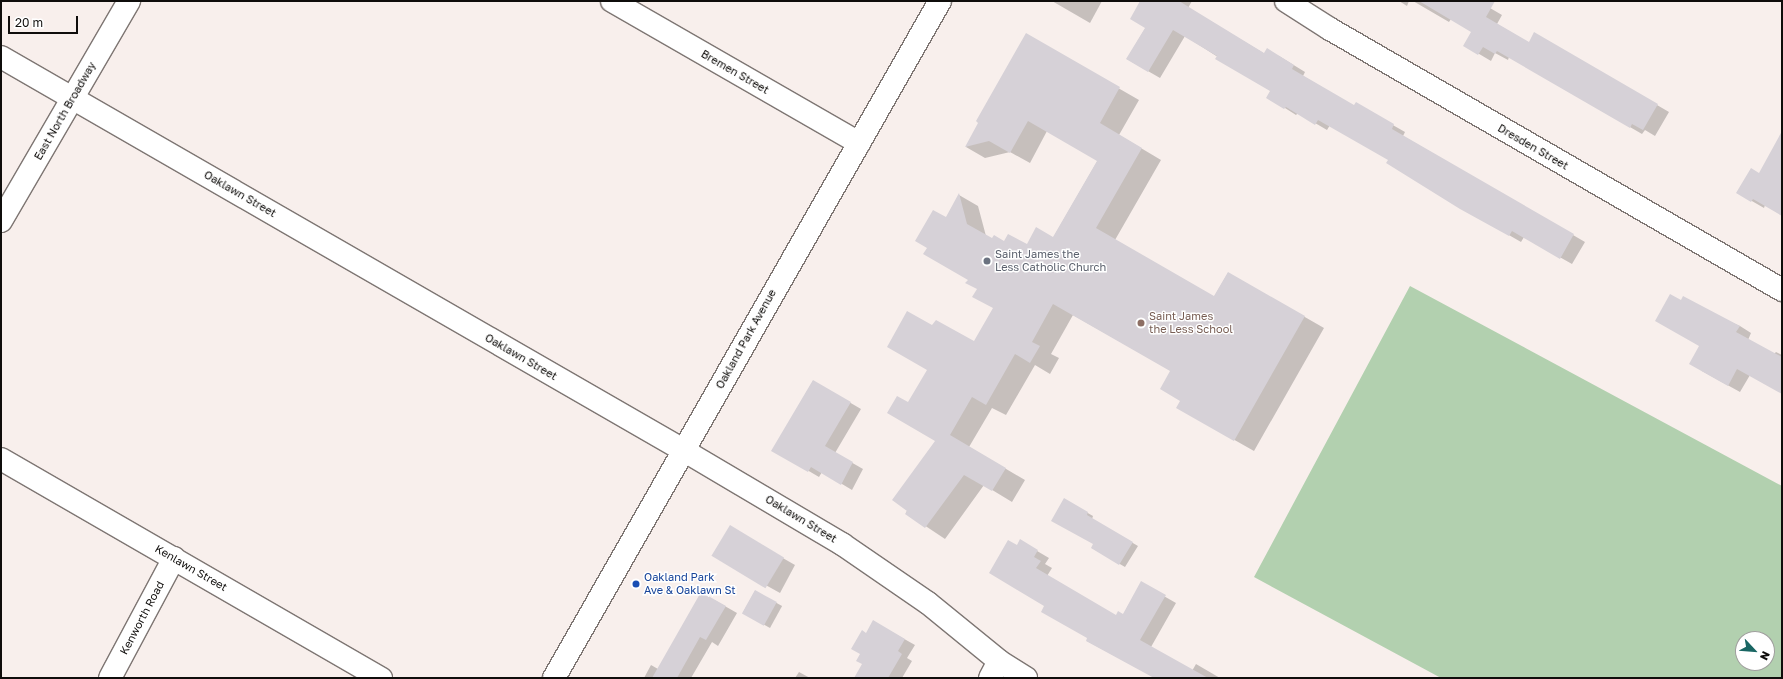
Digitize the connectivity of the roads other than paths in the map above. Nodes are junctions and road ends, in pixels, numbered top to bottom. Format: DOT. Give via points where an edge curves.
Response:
graph roads {
  1 [pos="129,1"];
  2 [pos="612,1"];
  3 [pos="940,1"];
  4 [pos="1286,1"];
  5 [pos="1,57"];
  6 [pos="72,97"];
  7 [pos="859,143"];
  8 [pos="1,221"];
  9 [pos="1782,290"];
  10 [pos="683,450"];
  11 [pos="1,459"];
  12 [pos="174,558"];
  13 [pos="995,669"];
  14 [pos="110,678"];
  15 [pos="381,678"];
  16 [pos="554,678"];
  17 [pos="1026,678"];
  1 -- 6 [label="street, East North Broadway"];
  2 -- 7 [label="street, Bremen Street"];
  3 -- 7 [label="street, Oakland Park Avenue"];
  4 -- 9 [label="street, Dresden Street" via="1330,29"];
  5 -- 6 [label="street, Oaklawn Street"];
  6 -- 8 [label="street, East North Broadway"];
  6 -- 10 [label="street, Oaklawn Street"];
  7 -- 10 [label="street, Oakland Park Avenue"];
  10 -- 13 [label="street, Oaklawn Street" via="851,550 928,603"];
  10 -- 16 [label="street, Oakland Park Avenue"];
  11 -- 12 [label="street, Kenlawn Street"];
  12 -- 14 [label="street, Kenworth Road"];
  12 -- 15 [label="street, Kenlawn Street"];
  13 -- 17 [label="street, Oaklawn Street"];
}
